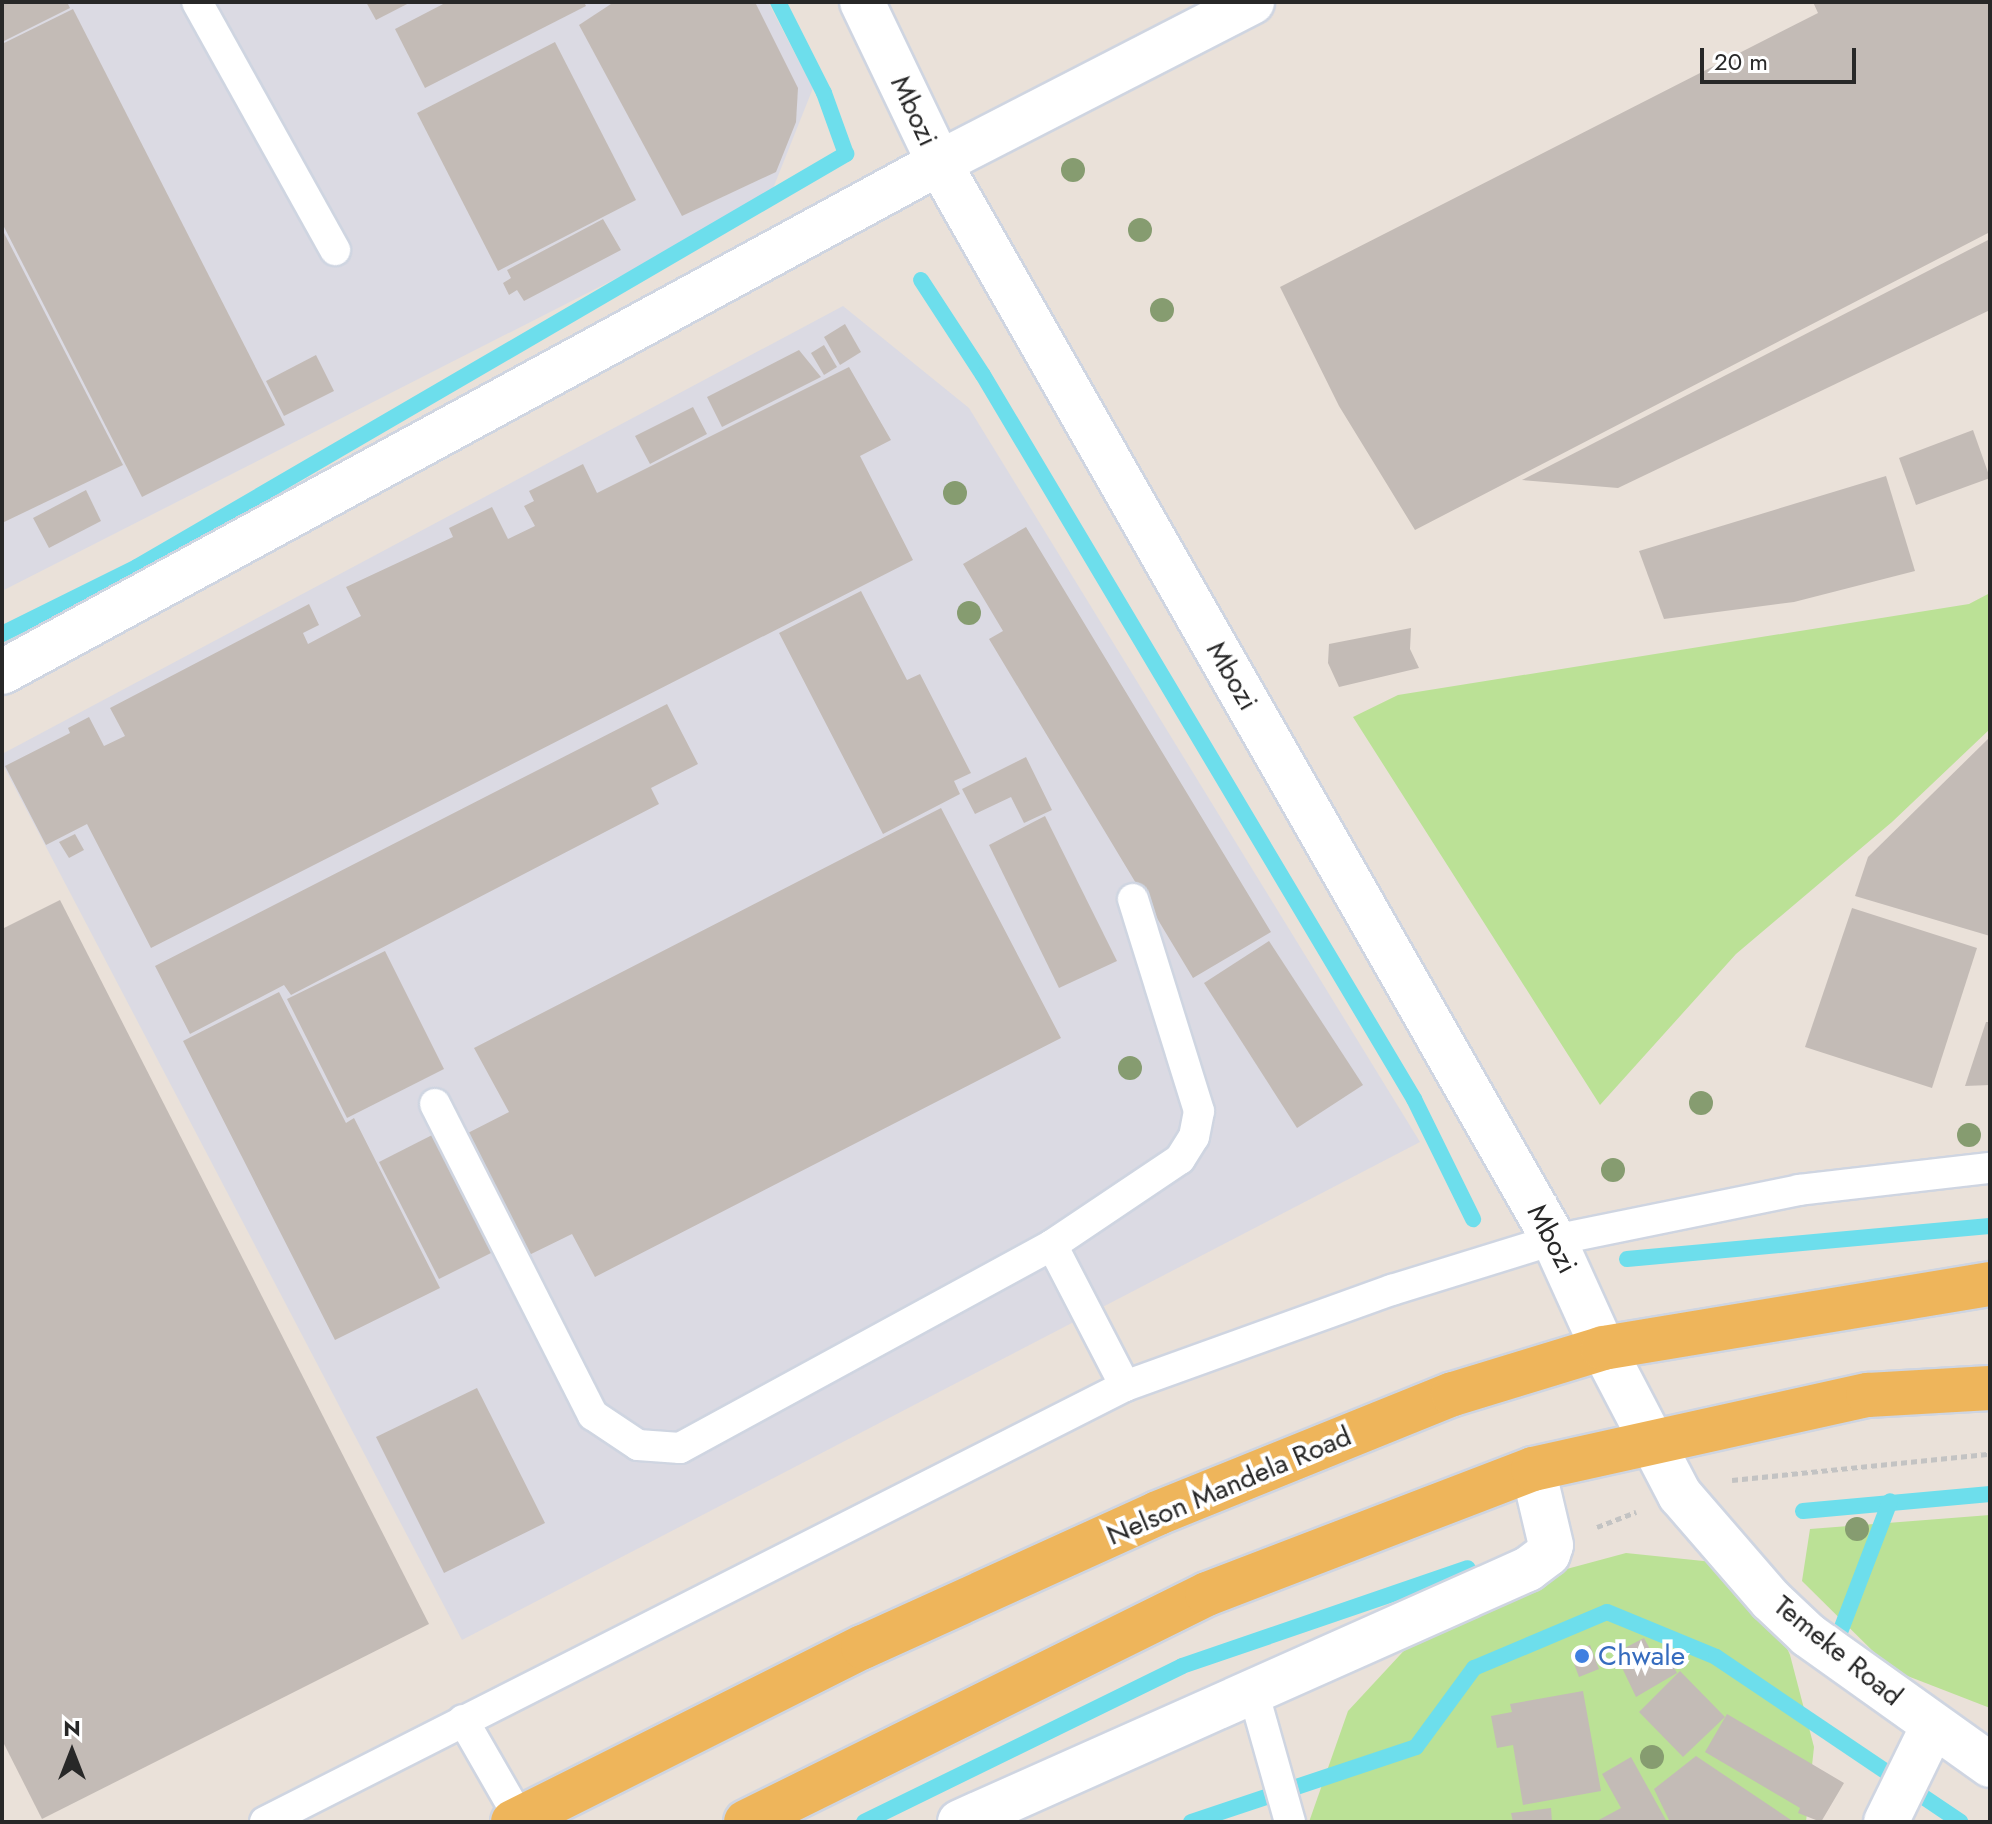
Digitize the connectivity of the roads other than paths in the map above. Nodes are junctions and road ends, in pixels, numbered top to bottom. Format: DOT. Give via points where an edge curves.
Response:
graph roads {
  1 [pos="197,2"];
  2 [pos="862,2"];
  3 [pos="1252,2"];
  4 [pos="939,163"];
  5 [pos="335,250"];
  6 [pos="2,672"];
  7 [pos="1133,899"];
  8 [pos="435,1104"];
  9 [pos="1990,1168"];
  10 [pos="1554,1240"];
  11 [pos="1052,1245"];
  12 [pos="1990,1284"];
  13 [pos="1603,1348"];
  14 [pos="1125,1386"];
  15 [pos="1990,1388"];
  16 [pos="1650,1440"];
  17 [pos="1533,1469"];
  18 [pos="1253,1691"];
  19 [pos="463,1720"];
  20 [pos="1933,1726"];
  21 [pos="1984,1753"];
  22 [pos="517,1820"];
  23 [pos="265,1822"];
  24 [pos="746,1822"];
  25 [pos="960,1822"];
  26 [pos="1290,1822"];
  27 [pos="1886,1822"];
  1 -- 5 [label="lane"];
  2 -- 4 [label="street, Mbozi"];
  3 -- 4 [label="street"];
  4 -- 6 [label="street"];
  4 -- 10 [label="street, Mbozi"];
  7 -- 11 [label="lane" via="1199,1111 1194,1137 1180,1159"];
  8 -- 11 [label="lane" via="593,1415 638,1445 680,1448"];
  9 -- 10 [label="lane" via="1799,1190"];
  10 -- 13 [label="street, Mbozi"];
  10 -- 14 [label="lane" via="1392,1290"];
  11 -- 14 [label="lane"];
  12 -- 13 [label="main road, Nelson Mandela Road"];
  13 -- 16 [label="street, Mbozi"];
  13 -- 22 [label="main road, Nelson Mandela Road" via="1453,1394 1158,1513 863,1647"];
  14 -- 19 [label="lane"];
  15 -- 16 [label="main road" via="1868,1395"];
  16 -- 17 [label="main road"];
  16 -- 20 [label="street, Temeke Road" via="1680,1495 1771,1600 1808,1635"];
  17 -- 18 [label="street" via="1551,1545 1538,1562"];
  17 -- 24 [label="main road" via="1207,1594"];
  18 -- 25 [label="street"];
  18 -- 26 [label="lane"];
  19 -- 22 [label="lane"];
  19 -- 23 [label="lane"];
  20 -- 21 [label="street, Temeke Road"];
  20 -- 27 [label="street"];
}
